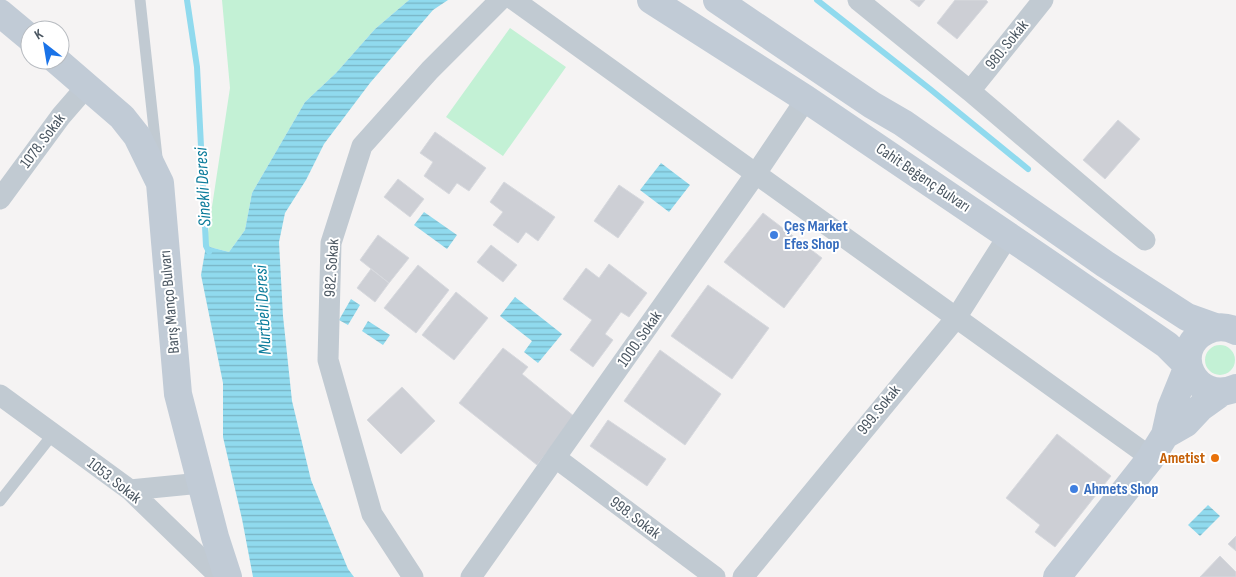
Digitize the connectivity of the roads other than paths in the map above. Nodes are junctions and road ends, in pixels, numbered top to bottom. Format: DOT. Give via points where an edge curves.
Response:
graph roads {
  1 [pos="140,0"];
  2 [pos="500,0"];
  3 [pos="514,0"];
  4 [pos="652,0"];
  5 [pos="717,0"];
  6 [pos="858,0"];
  7 [pos="1043,0"];
  8 [pos="0,13"];
  9 [pos="20,30"];
  10 [pos="68,70"];
  11 [pos="87,86"];
  12 [pos="970,91"];
  13 [pos="806,99"];
  14 [pos="757,172"];
  15 [pos="160,183"];
  16 [pos="0,199"];
  17 [pos="1008,236"];
  18 [pos="1145,240"];
  19 [pos="956,318"];
  20 [pos="1229,323"];
  21 [pos="1188,366"];
  22 [pos="1231,391"];
  23 [pos="0,395"];
  24 [pos="53,434"];
  25 [pos="1164,435"];
  26 [pos="556,458"];
  27 [pos="1150,459"];
  28 [pos="200,483"];
  29 [pos="130,490"];
  30 [pos="0,501"];
  31 [pos="220,577"];
  32 [pos="228,577"];
  33 [pos="413,577"];
  34 [pos="471,577"];
  35 [pos="715,577"];
  36 [pos="743,577"];
  37 [pos="1057,577"];
  1 -- 15 [label="lane"];
  2 -- 33 [label="street, 982. Sokak" via="430,70 362,146 332,243 328,360 372,514"];
  3 -- 14 [label="street"];
  4 -- 13 [label="main road, Cahit Beğenç Bulvarı"];
  5 -- 20 [label="main road, Cahit Beğenç Bulvarı" via="1186,317"];
  6 -- 12 [label="street"];
  7 -- 12 [label="street, 980. Sokak"];
  8 -- 9 [label="main road"];
  10 -- 11 [label="main road, Barış Manço Bulvarı"];
  11 -- 15 [label="main road, Barış Manço Bulvarı" via="122,117 137,136"];
  11 -- 16 [label="street, 1078. Sokak"];
  12 -- 18 [label="street"];
  13 -- 14 [label="street, 1000. Sokak"];
  13 -- 17 [label="main road, Cahit Beğenç Bulvarı"];
  14 -- 19 [label="street"];
  14 -- 26 [label="street, 1000. Sokak"];
  15 -- 28 [label="main road, Barış Manço Bulvarı" via="178,394"];
  17 -- 19 [label="street, 999. Sokak"];
  17 -- 21 [label="main road, Cahit Beğenç Bulvarı" via="1167,345"];
  19 -- 27 [label="street"];
  19 -- 36 [label="street, 999. Sokak"];
  20 -- 21 [label="main road" via="1203,332 1193,341 1188,353"];
  21 -- 22 [label="main road, Cahit Beğenç Bulvarı" via="1203,387"];
  21 -- 25 [label="main road"];
  22 -- 25 [label="main road" via="1201,407 1186,423"];
  23 -- 24 [label="street, 1053. Sokak"];
  24 -- 29 [label="street, 1053. Sokak"];
  24 -- 30 [label="lane"];
  25 -- 27 [label="main road"];
  26 -- 34 [label="street, 1000. Sokak"];
  26 -- 35 [label="street, 998. Sokak"];
  27 -- 37 [label="main road"];
  28 -- 29 [label="street"];
  28 -- 32 [label="main road, Barış Manço Bulvarı"];
  29 -- 31 [label="street, 1053. Sokak"];
}
